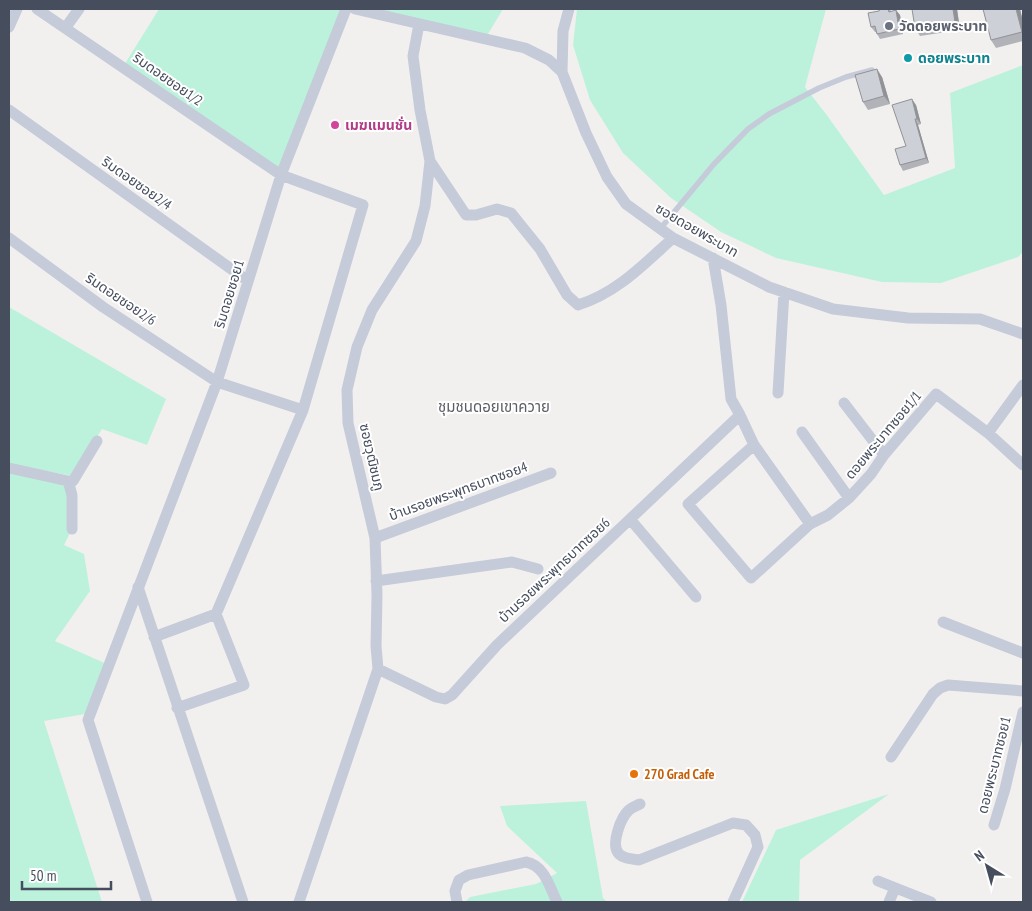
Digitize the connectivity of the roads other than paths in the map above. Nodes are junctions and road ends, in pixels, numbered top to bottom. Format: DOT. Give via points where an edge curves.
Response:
graph roads {
  1 [pos="17,9"];
  2 [pos="37,9"];
  3 [pos="79,9"];
  4 [pos="346,9"];
  5 [pos="355,9"];
  6 [pos="569,9"];
  7 [pos="419,24"];
  8 [pos="9,27"];
  9 [pos="66,27"];
  10 [pos="872,70"];
  11 [pos="562,72"];
  12 [pos="9,110"];
  13 [pos="430,162"];
  14 [pos="281,175"];
  15 [pos="660,229"];
  16 [pos="9,238"];
  17 [pos="673,238"];
  18 [pos="713,258"];
  19 [pos="248,281"];
  20 [pos="784,292"];
  21 [pos="1023,334"];
  22 [pos="217,382"];
  23 [pos="1023,385"];
  24 [pos="778,392"];
  25 [pos="844,403"];
  26 [pos="303,410"];
  27 [pos="740,415"];
  28 [pos="802,432"];
  29 [pos="988,433"];
  30 [pos="96,441"];
  31 [pos="754,445"];
  32 [pos="884,455"];
  33 [pos="1023,465"];
  34 [pos="9,468"];
  35 [pos="551,473"];
  36 [pos="68,481"];
  37 [pos="849,498"];
  38 [pos="630,520"];
  39 [pos="810,524"];
  40 [pos="72,529"];
  41 [pos="375,538"];
  42 [pos="538,569"];
  43 [pos="376,581"];
  44 [pos="138,588"];
  45 [pos="696,597"];
  46 [pos="216,614"];
  47 [pos="943,622"];
  48 [pos="154,637"];
  49 [pos="1023,653"];
  50 [pos="378,669"];
  51 [pos="1023,691"];
  52 [pos="177,708"];
  53 [pos="1023,712"];
  54 [pos="891,757"];
  55 [pos="640,804"];
  56 [pos="994,825"];
  57 [pos="878,881"];
  58 [pos="895,888"];
  59 [pos="148,902"];
  60 [pos="243,902"];
  61 [pos="300,902"];
  62 [pos="457,902"];
  63 [pos="558,902"];
  64 [pos="733,902"];
  65 [pos="889,902"];
  66 [pos="931,902"];
  1 -- 8 [label="street"];
  2 -- 9 [label="street, ริมดอยซอย1/2"];
  3 -- 9 [label="street"];
  4 -- 14 [label="street, ริมดอยซอย1"];
  5 -- 7 [label="street"];
  6 -- 11 [label="street" via="563,31"];
  7 -- 11 [label="street" via="525,48 549,60"];
  7 -- 13 [label="street, ซอยวุฒิชมภู" via="414,56"];
  9 -- 14 [label="street, ริมดอยซอย1/2"];
  10 -- 15 [label="lane" via="820,88 748,128"];
  11 -- 15 [label="street, ซอยดอยพระบาท" via="607,177 626,204"];
  12 -- 19 [label="street, ริมดอยซอย2/4"];
  13 -- 17 [label="street" via="466,215 497,209 511,213 540,249 567,296 578,305 594,300 623,283"];
  13 -- 41 [label="street, ซอยวุฒิชมภู" via="425,206 416,241 372,310 357,347 347,390 348,423"];
  14 -- 19 [label="street, ริมดอยซอย1"];
  14 -- 26 [label="street, ริมดอยซอย1/2" via="363,205"];
  15 -- 17 [label="street, ซอยดอยพระบาท"];
  16 -- 22 [label="street, ริมดอยซอย2/6" via="103,307"];
  17 -- 18 [label="street, ซอยดอยพระบาท"];
  18 -- 20 [label="street, ซอยดอยพระบาท"];
  18 -- 27 [label="street" via="731,399"];
  19 -- 22 [label="street, ริมดอยซอย1"];
  20 -- 21 [label="street, ซอยดอยพระบาท" via="832,309 908,318 980,319"];
  20 -- 24 [label="street"];
  22 -- 26 [label="street, ริมดอยซอย2/6"];
  22 -- 44 [label="street, ริมดอยซอย1"];
  23 -- 29 [label="street"];
  25 -- 32 [label="street"];
  26 -- 46 [label="street"];
  27 -- 31 [label="street"];
  27 -- 38 [label="street, บ้านรอยพระพุทธบาทซอย6"];
  28 -- 37 [label="street"];
  29 -- 32 [label="street, ดอยพระบาทซอย1/1" via="936,394"];
  29 -- 33 [label="street, ดอยพระบาทซอย1/1"];
  30 -- 36 [label="street" via="76,478"];
  31 -- 39 [label="street"];
  31 -- 39 [label="street, ดอยพระบาทซอย1/1" via="688,504 750,578"];
  32 -- 37 [label="street, ดอยพระบาทซอย1/1"];
  34 -- 36 [label="street"];
  35 -- 41 [label="street, บ้านรอยพระพุทธบาทซอย4"];
  36 -- 40 [label="street" via="72,495"];
  37 -- 39 [label="street, ดอยพระบาทซอย1/1"];
  38 -- 45 [label="street"];
  38 -- 50 [label="street, บ้านรอยพระพุทธบาทซอย6" via="497,645 452,696 445,699 436,697"];
  41 -- 43 [label="street, ซอยวุฒิชมภู"];
  42 -- 43 [label="street" via="512,562"];
  43 -- 50 [label="street, ซอยวุฒิชมภู"];
  44 -- 48 [label="street"];
  44 -- 59 [label="street, ริมดอยซอย1" via="88,720"];
  46 -- 48 [label="street"];
  46 -- 52 [label="street" via="244,685"];
  47 -- 49 [label="street"];
  48 -- 52 [label="street"];
  50 -- 61 [label="street, ซอยวุฒิชมภู"];
  51 -- 54 [label="street" via="948,685 940,688"];
  52 -- 60 [label="street"];
  53 -- 56 [label="street, ดอยพระบาทซอย1"];
  55 -- 64 [label="street" via="628,811 616,837 619,854 627,858 639,860 733,823 746,825 755,835 758,847"];
  57 -- 58 [label="street"];
  58 -- 65 [label="street"];
  58 -- 66 [label="street"];
  62 -- 63 [label="street" via="455,891 459,880 526,862 536,864"];
}
